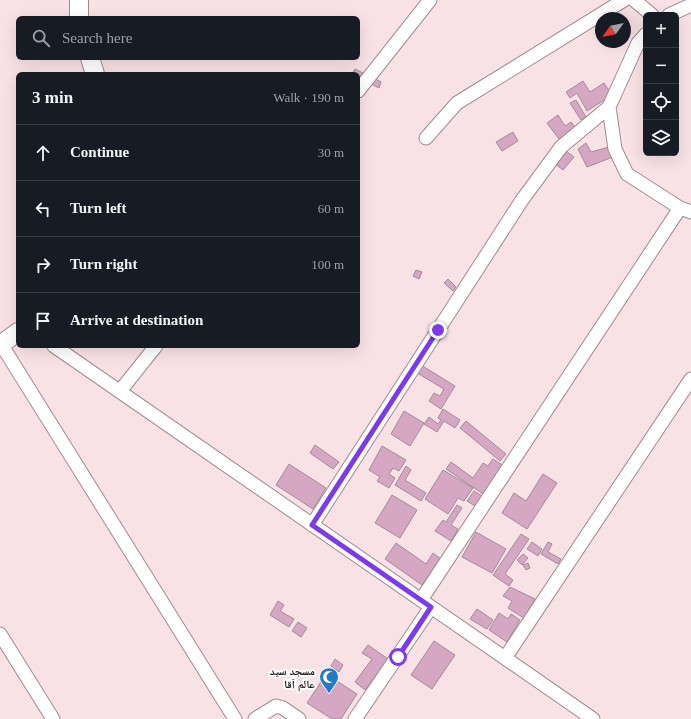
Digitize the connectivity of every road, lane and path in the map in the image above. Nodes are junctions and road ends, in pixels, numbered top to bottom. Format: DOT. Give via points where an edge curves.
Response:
graph roads {
  1 [pos="79,0"];
  2 [pos="430,0"];
  3 [pos="624,0"];
  4 [pos="634,0"];
  5 [pos="691,5"];
  6 [pos="648,12"];
  7 [pos="676,12"];
  8 [pos="79,16"];
  9 [pos="643,37"];
  10 [pos="91,60"];
  11 [pos="94,72"];
  12 [pos="360,88"];
  13 [pos="609,107"];
  14 [pos="426,138"];
  15 [pos="685,210"];
  16 [pos="16,333"];
  17 [pos="0,344"];
  18 [pos="57,348"];
  19 [pos="154,348"];
  20 [pos="691,379"];
  21 [pos="120,391"];
  22 [pos="312,525"];
  23 [pos="426,603"];
  24 [pos="0,634"];
  25 [pos="505,658"];
  26 [pos="53,719"];
  27 [pos="235,719"];
  28 [pos="255,719"];
  29 [pos="299,719"];
  30 [pos="355,719"];
  31 [pos="593,719"];
  1 -- 8 [label="street"];
  2 -- 12 [label="street"];
  3 -- 14 [label="street" via="457,103"];
  4 -- 6 [label="street"];
  5 -- 7 [label="street"];
  9 -- 13 [label="street" via="638,43"];
  10 -- 11 [label="street"];
  13 -- 15 [label="street" via="615,149 627,174"];
  13 -- 22 [label="street" via="561,147 522,200"];
  15 -- 23 [label="street"];
  16 -- 17 [label="street"];
  17 -- 27 [label="street"];
  18 -- 21 [label="street"];
  19 -- 21 [label="street"];
  20 -- 25 [label="street"];
  21 -- 22 [label="street"];
  22 -- 23 [label="street"];
  23 -- 25 [label="street"];
  23 -- 30 [label="street"];
  24 -- 26 [label="street"];
  25 -- 31 [label="street"];
  28 -- 29 [label="street" via="276,706"];
}
